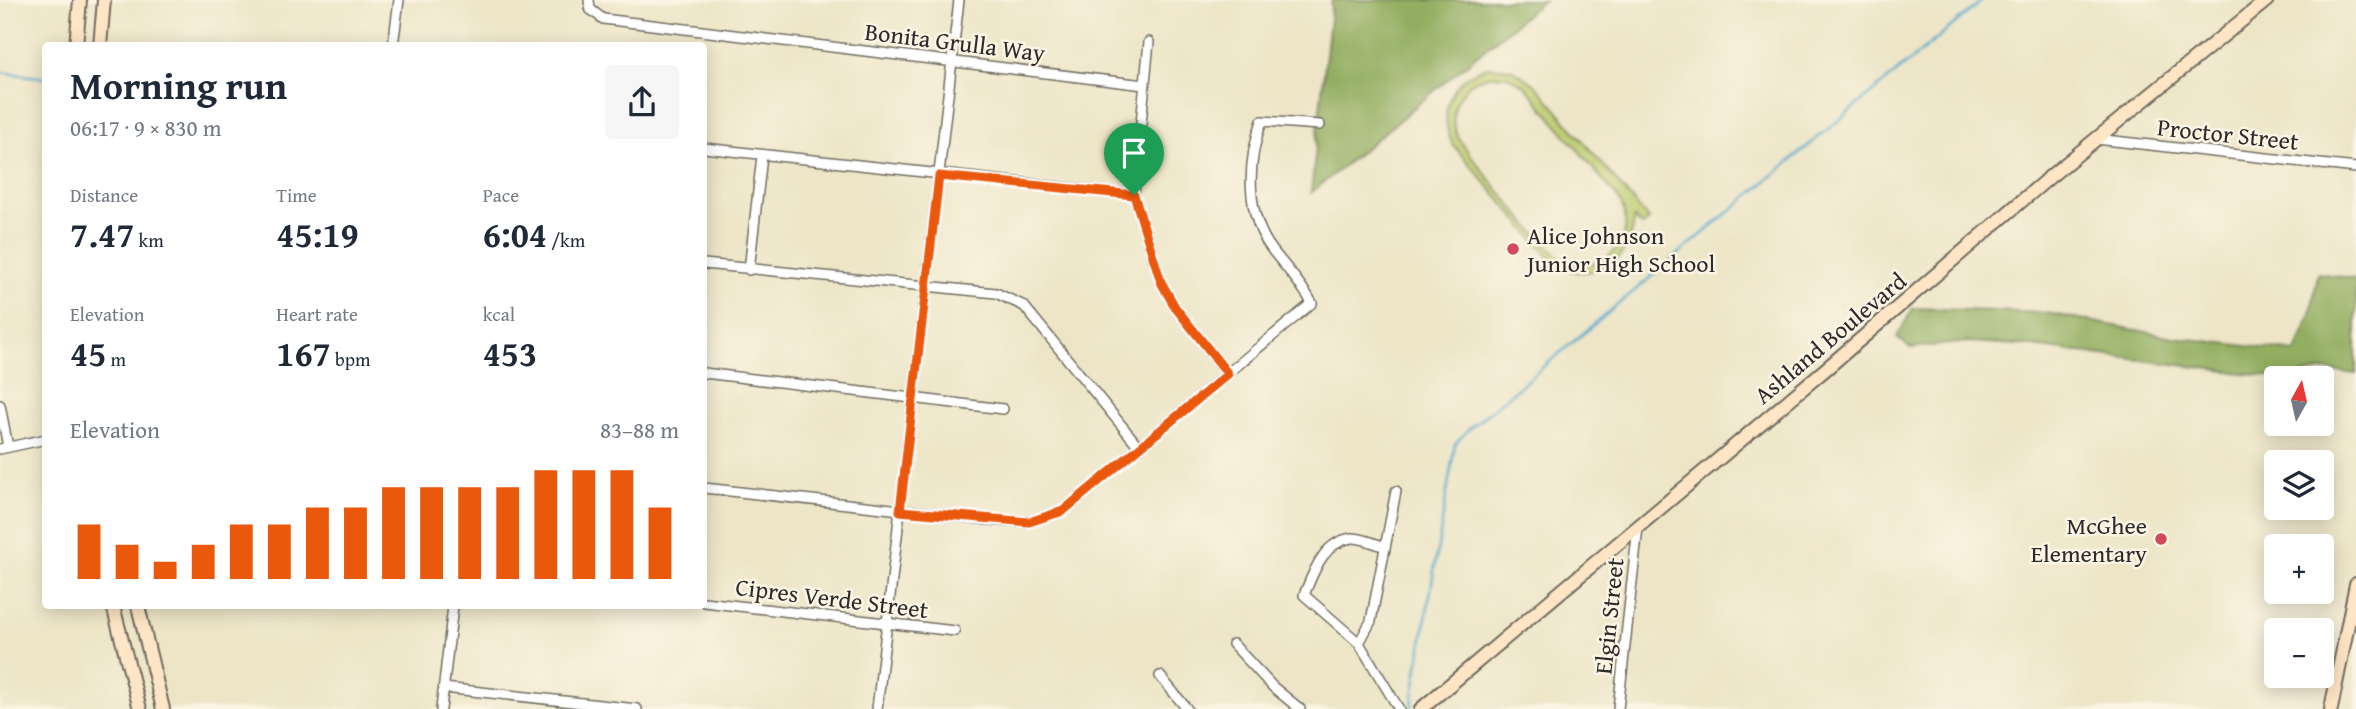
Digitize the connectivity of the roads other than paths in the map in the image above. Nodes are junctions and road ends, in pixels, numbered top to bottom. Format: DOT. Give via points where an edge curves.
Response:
graph roads {
  1 [pos="80,0"];
  2 [pos="104,0"];
  3 [pos="398,0"];
  4 [pos="589,0"];
  5 [pos="959,0"];
  6 [pos="2267,0"];
  7 [pos="76,42"];
  8 [pos="100,42"];
  9 [pos="393,42"];
  10 [pos="1149,42"];
  11 [pos="952,61"];
  12 [pos="1144,85"];
  13 [pos="1320,125"];
  14 [pos="2096,139"];
  15 [pos="707,148"];
  16 [pos="762,156"];
  17 [pos="2356,168"];
  18 [pos="939,176"];
  19 [pos="1134,195"];
  20 [pos="707,264"];
  21 [pos="749,270"];
  22 [pos="927,286"];
  23 [pos="707,373"];
  24 [pos="1228,374"];
  25 [pos="913,399"];
  26 [pos="0,405"];
  27 [pos="1003,409"];
  28 [pos="42,440"];
  29 [pos="4,448"];
  30 [pos="1140,448"];
  31 [pos="707,488"];
  32 [pos="1396,491"];
  33 [pos="900,511"];
  34 [pos="1638,527"];
  35 [pos="1385,547"];
  36 [pos="2356,584"];
  37 [pos="707,602"];
  38 [pos="114,609"];
  39 [pos="123,609"];
  40 [pos="139,609"];
  41 [pos="453,609"];
  42 [pos="117,621"];
  43 [pos="887,624"];
  44 [pos="955,631"];
  45 [pos="1359,643"];
  46 [pos="1233,644"];
  47 [pos="1160,676"];
  48 [pos="444,688"];
  49 [pos="140,709"];
  50 [pos="163,709"];
  51 [pos="441,709"];
  52 [pos="637,709"];
  53 [pos="877,709"];
  54 [pos="1187,709"];
  55 [pos="1300,709"];
  56 [pos="1399,709"];
  57 [pos="1420,709"];
  58 [pos="1618,709"];
  59 [pos="2332,709"];
  1 -- 7 [label="street"];
  2 -- 8 [label="street"];
  3 -- 9 [label="street"];
  4 -- 11 [label="street, Bonita Grulla Way" via="590,9 603,19"];
  5 -- 11 [label="street"];
  6 -- 14 [label="street, Ashland Boulevard"];
  10 -- 12 [label="street"];
  11 -- 12 [label="street, Bonita Grulla Way"];
  11 -- 18 [label="street"];
  12 -- 19 [label="street"];
  13 -- 24 [label="street" via="1262,121 1256,137 1252,175 1256,219 1265,239 1312,303"];
  14 -- 17 [label="street, Proctor Street"];
  14 -- 34 [label="street, Ashland Boulevard"];
  15 -- 16 [label="street"];
  16 -- 18 [label="street"];
  16 -- 21 [label="street"];
  18 -- 19 [label="street"];
  18 -- 22 [label="street"];
  19 -- 24 [label="street" via="1161,282"];
  20 -- 21 [label="street"];
  21 -- 22 [label="street"];
  22 -- 25 [label="street"];
  22 -- 30 [label="street" via="996,293 1024,306"];
  23 -- 25 [label="street"];
  24 -- 30 [label="street"];
  25 -- 27 [label="street"];
  25 -- 33 [label="street"];
  26 -- 29 [label="street"];
  28 -- 29 [label="street"];
  30 -- 33 [label="street" via="1063,511 1029,522"];
  31 -- 33 [label="street"];
  32 -- 35 [label="street"];
  33 -- 43 [label="street"];
  34 -- 57 [label="street, Ashland Boulevard"];
  34 -- 58 [label="street, Elgin Street"];
  35 -- 45 [label="street" via="1371,621"];
  35 -- 45 [label="street" via="1353,538 1328,549 1304,595"];
  36 -- 59 [label="street"];
  37 -- 43 [label="street, Cipres Verde Street"];
  38 -- 42 [label="street"];
  39 -- 42 [label="street"];
  40 -- 50 [label="street"];
  41 -- 48 [label="street"];
  42 -- 49 [label="street"];
  43 -- 44 [label="street, Cipres Verde Street"];
  43 -- 53 [label="street"];
  45 -- 56 [label="street"];
  46 -- 55 [label="street"];
  47 -- 54 [label="street"];
  48 -- 51 [label="street"];
  48 -- 52 [label="street"];
}
